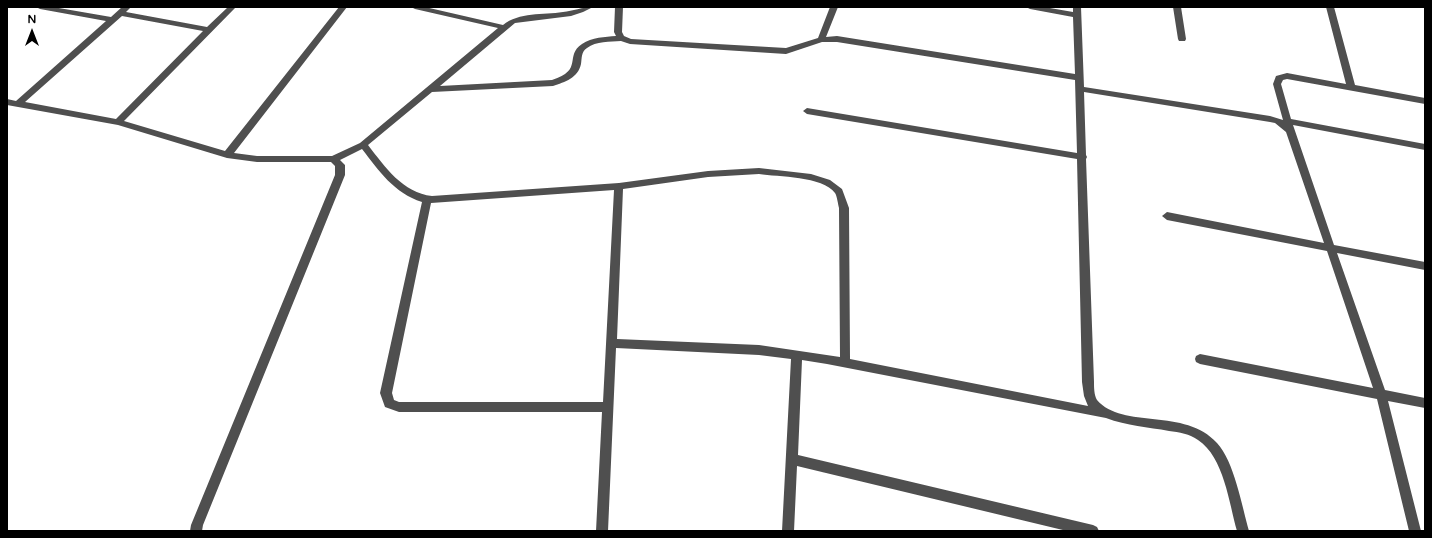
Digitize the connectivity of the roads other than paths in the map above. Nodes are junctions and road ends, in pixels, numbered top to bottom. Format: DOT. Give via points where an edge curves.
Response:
graph roads {
  1 [pos="40,7"];
  2 [pos="232,7"];
  3 [pos="343,7"];
  4 [pos="415,7"];
  5 [pos="589,7"];
  6 [pos="620,7"];
  7 [pos="834,7"];
  8 [pos="1030,7"];
  9 [pos="1178,7"];
  10 [pos="1330,7"];
  11 [pos="124,10"];
  12 [pos="1078,11"];
  13 [pos="112,20"];
  14 [pos="503,27"];
  15 [pos="209,30"];
  16 [pos="622,38"];
  17 [pos="1182,39"];
  18 [pos="821,40"];
  19 [pos="1080,78"];
  20 [pos="1351,87"];
  21 [pos="430,89"];
  22 [pos="1080,90"];
  23 [pos="1425,101"];
  24 [pos="7,102"];
  25 [pos="18,104"];
  26 [pos="807,111"];
  27 [pos="118,122"];
  28 [pos="1288,125"];
  29 [pos="362,146"];
  30 [pos="1425,147"];
  31 [pos="227,155"];
  32 [pos="1083,157"];
  33 [pos="333,159"];
  34 [pos="619,186"];
  35 [pos="427,200"];
  36 [pos="1167,216"];
  37 [pos="1331,249"];
  38 [pos="1425,266"];
  39 [pos="612,343"];
  40 [pos="797,355"];
  41 [pos="1200,359"];
  42 [pos="846,363"];
  43 [pos="1381,394"];
  44 [pos="1425,403"];
  45 [pos="609,407"];
  46 [pos="1105,414"];
  47 [pos="791,459"];
  48 [pos="196,531"];
  49 [pos="602,531"];
  50 [pos="788,531"];
  51 [pos="1093,531"];
  52 [pos="1242,531"];
  53 [pos="1415,531"];
  1 -- 13 [label="street"];
  2 -- 15 [label="street"];
  3 -- 31 [label="street"];
  4 -- 14 [label="street"];
  5 -- 14 [label="street" via="567,14 526,17"];
  6 -- 16 [label="street" via="618,32"];
  7 -- 18 [label="street"];
  8 -- 12 [label="street"];
  9 -- 17 [label="street"];
  10 -- 20 [label="street"];
  11 -- 13 [label="street"];
  11 -- 15 [label="street"];
  12 -- 19 [label="street"];
  13 -- 25 [label="street"];
  14 -- 21 [label="street"];
  15 -- 27 [label="street"];
  16 -- 18 [label="street" via="630,41 768,51 786,51"];
  16 -- 21 [label="street" via="590,43 583,47 579,52 577,66 572,75 565,80 553,83"];
  18 -- 19 [label="street" via="860,42"];
  19 -- 22 [label="street"];
  20 -- 23 [label="street"];
  20 -- 28 [label="street" via="1299,77 1279,78 1277,84"];
  21 -- 29 [label="street"];
  22 -- 28 [label="street" via="1270,119"];
  22 -- 32 [label="street"];
  24 -- 25 [label="street"];
  25 -- 27 [label="street"];
  26 -- 32 [label="street"];
  27 -- 31 [label="street"];
  28 -- 30 [label="street"];
  28 -- 37 [label="street"];
  29 -- 33 [label="street"];
  29 -- 35 [label="street" via="396,184"];
  31 -- 33 [label="street" via="257,159"];
  32 -- 46 [label="street" via="1088,382 1092,402"];
  33 -- 48 [label="street" via="340,165 340,175"];
  34 -- 35 [label="street"];
  34 -- 39 [label="street"];
  34 -- 42 [label="street" via="708,174 759,171 811,177 827,182 839,191 844,208"];
  35 -- 45 [label="street" via="386,393 389,403 399,407"];
  36 -- 37 [label="street"];
  37 -- 38 [label="street"];
  37 -- 43 [label="street"];
  39 -- 40 [label="street" via="760,350"];
  39 -- 45 [label="street"];
  40 -- 42 [label="street"];
  40 -- 47 [label="street"];
  41 -- 43 [label="street"];
  42 -- 46 [label="street"];
  43 -- 44 [label="street"];
  43 -- 53 [label="street"];
  45 -- 49 [label="street"];
  46 -- 52 [label="street" via="1182,428 1199,435 1214,446 1223,465"];
  47 -- 50 [label="street"];
  47 -- 51 [label="street"];
}
